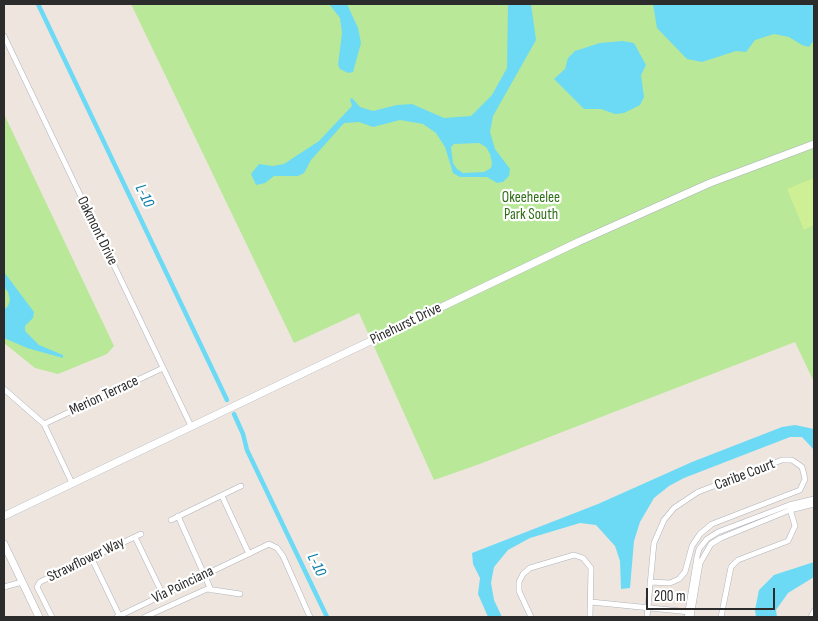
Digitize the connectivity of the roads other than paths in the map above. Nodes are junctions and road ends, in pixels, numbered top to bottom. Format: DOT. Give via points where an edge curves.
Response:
graph roads {
  1 [pos="4,36"];
  2 [pos="814,144"];
  3 [pos="163,368"];
  4 [pos="4,389"];
  5 [pos="44,424"];
  6 [pos="191,426"];
  7 [pos="72,483"];
  8 [pos="241,486"];
  9 [pos="222,496"];
  10 [pos="814,499"];
  11 [pos="814,504"];
  12 [pos="789,508"];
  13 [pos="4,516"];
  14 [pos="178,516"];
  15 [pos="171,520"];
  16 [pos="141,534"];
  17 [pos="135,536"];
  18 [pos="4,544"];
  19 [pos="250,554"];
  20 [pos="91,557"];
  21 [pos="206,574"];
  22 [pos="22,582"];
  23 [pos="650,582"];
  24 [pos="4,587"];
  25 [pos="211,590"];
  26 [pos="240,594"];
  27 [pos="163,595"];
  28 [pos="591,602"];
  29 [pos="648,607"];
  30 [pos="814,611"];
  31 [pos="689,614"];
  32 [pos="39,617"];
  33 [pos="52,617"];
  34 [pos="119,617"];
  35 [pos="145,617"];
  36 [pos="310,617"];
  37 [pos="531,617"];
  38 [pos="590,617"];
  39 [pos="647,617"];
  40 [pos="721,617"];
  41 [pos="811,617"];
  1 -- 3 [label="street, Oakmont Drive"];
  2 -- 6 [label="street, Pinehurst Drive" via="710,183 588,237"];
  3 -- 5 [label="street, Merion Terrace"];
  3 -- 6 [label="street, Oakmont Drive"];
  4 -- 5 [label="street"];
  5 -- 7 [label="street"];
  6 -- 7 [label="street, Pinehurst Drive"];
  7 -- 13 [label="street, Pinehurst Drive"];
  8 -- 9 [label="street"];
  9 -- 14 [label="street"];
  9 -- 19 [label="street"];
  10 -- 12 [label="street"];
  11 -- 12 [label="street"];
  12 -- 31 [label="street" via="720,538 708,548 700,563"];
  12 -- 40 [label="street" via="795,526 788,540 738,560 731,567"];
  14 -- 15 [label="street"];
  14 -- 21 [label="street"];
  16 -- 17 [label="street, Strawflower Way"];
  17 -- 20 [label="street, Strawflower Way"];
  17 -- 27 [label="street"];
  18 -- 22 [label="street"];
  19 -- 21 [label="street, Via Poinciana"];
  19 -- 36 [label="street, Via Poinciana" via="269,544 277,548"];
  20 -- 33 [label="street, Strawflower Way" via="38,584"];
  20 -- 34 [label="street"];
  21 -- 25 [label="street"];
  21 -- 27 [label="street, Via Poinciana"];
  22 -- 24 [label="street"];
  22 -- 32 [label="street"];
  23 -- 23 [label="street, Caribe Court" via="657,534 664,520 681,501 782,460 792,460 802,467 805,479 800,490 712,524 692,546 685,572 679,580"];
  23 -- 29 [label="street, Caribe Court"];
  25 -- 26 [label="street"];
  25 -- 35 [label="street" via="197,592"];
  27 -- 34 [label="street, Via Poinciana"];
  28 -- 29 [label="street"];
  28 -- 37 [label="street" via="591,568 584,558 574,555 530,568 523,574 519,591"];
  28 -- 38 [label="street"];
  29 -- 31 [label="street"];
  29 -- 39 [label="street, Caribe Court"];
  30 -- 41 [label="street"];
}
